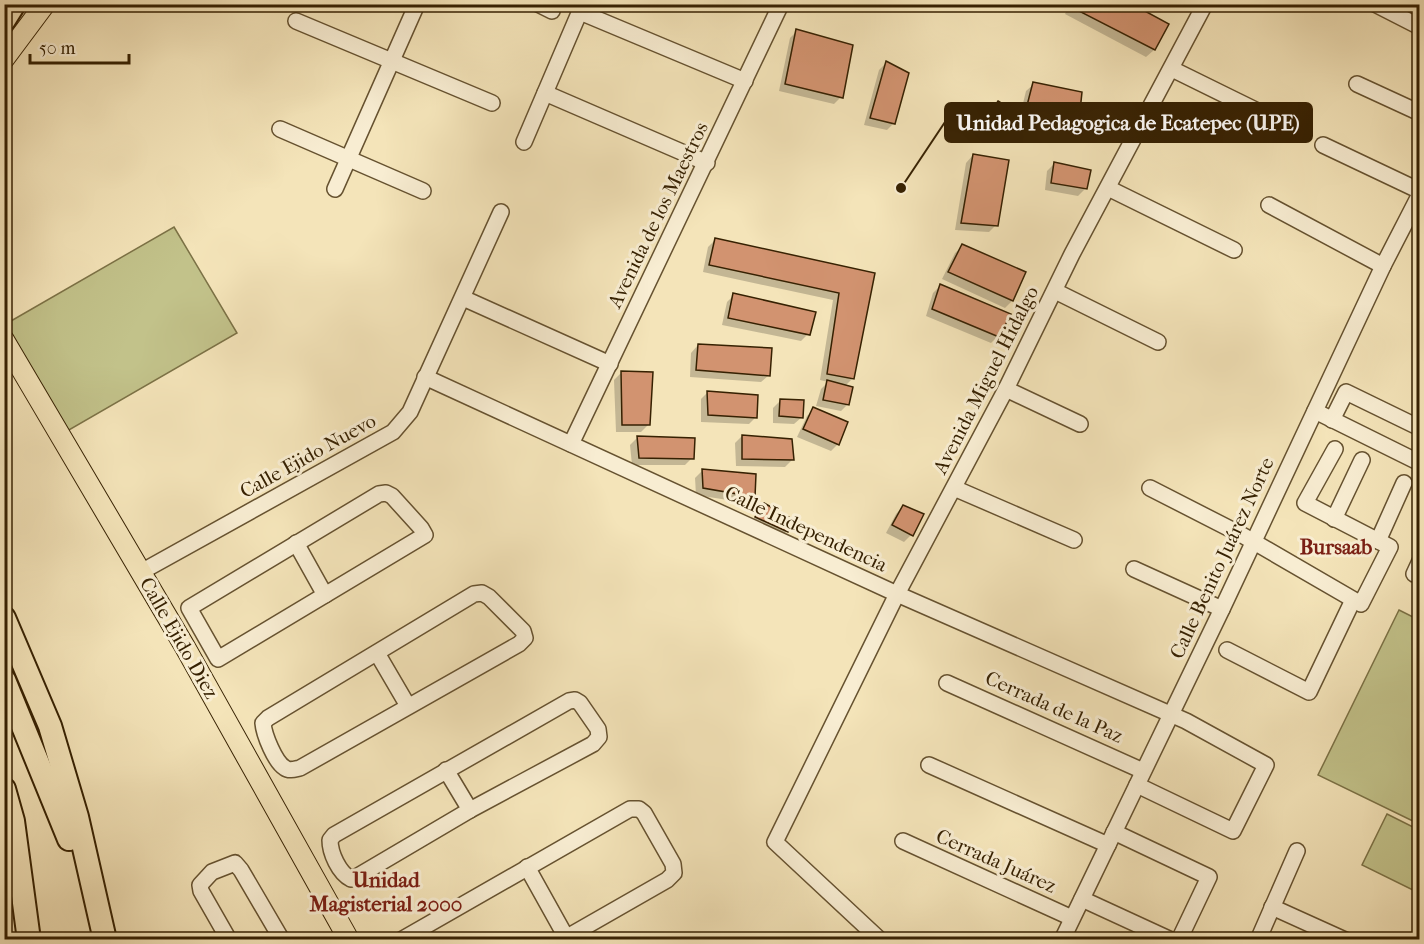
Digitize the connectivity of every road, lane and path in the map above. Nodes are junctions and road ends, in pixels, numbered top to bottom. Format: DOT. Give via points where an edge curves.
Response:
graph roads {
  1 [pos="14,4"];
  2 [pos="45,4"];
  3 [pos="417,4"];
  4 [pos="781,4"];
  5 [pos="1205,4"];
  6 [pos="1375,4"];
  7 [pos="582,8"];
  8 [pos="4,20"];
  9 [pos="296,21"];
  10 [pos="1419,27"];
  11 [pos="4,59"];
  12 [pos="391,61"];
  13 [pos="1172,69"];
  14 [pos="745,81"];
  15 [pos="1357,84"];
  16 [pos="545,93"];
  17 [pos="492,103"];
  18 [pos="1419,113"];
  19 [pos="280,129"];
  20 [pos="1298,131"];
  21 [pos="524,142"];
  22 [pos="1323,145"];
  23 [pos="348,159"];
  24 [pos="707,163"];
  25 [pos="1108,188"];
  26 [pos="336,189"];
  27 [pos="423,191"];
  28 [pos="1419,193"];
  29 [pos="1269,205"];
  30 [pos="501,212"];
  31 [pos="1234,250"];
  32 [pos="1383,266"];
  33 [pos="1055,291"];
  34 [pos="463,298"];
  35 [pos="4,340"];
  36 [pos="1158,342"];
  37 [pos="609,364"];
  38 [pos="426,377"];
  39 [pos="1006,389"];
  40 [pos="1315,411"];
  41 [pos="1332,420"];
  42 [pos="1080,424"];
  43 [pos="1419,428"];
  44 [pos="572,444"];
  45 [pos="1335,449"];
  46 [pos="1362,460"];
  47 [pos="1419,463"];
  48 [pos="1404,483"];
  49 [pos="954,488"];
  50 [pos="1150,488"];
  51 [pos="1334,519"];
  52 [pos="1074,540"];
  53 [pos="1378,541"];
  54 [pos="296,543"];
  55 [pos="1254,543"];
  56 [pos="1419,561"];
  57 [pos="1134,568"];
  58 [pos="141,572"];
  59 [pos="1419,576"];
  60 [pos="897,594"];
  61 [pos="325,595"];
  62 [pos="1353,600"];
  63 [pos="1222,609"];
  64 [pos="4,618"];
  65 [pos="204,636"];
  66 [pos="185,647"];
  67 [pos="1227,650"];
  68 [pos="377,653"];
  69 [pos="4,680"];
  70 [pos="947,683"];
  71 [pos="408,706"];
  72 [pos="1170,715"];
  73 [pos="274,752"];
  74 [pos="252,764"];
  75 [pos="929,765"];
  76 [pos="446,770"];
  77 [pos="1143,771"];
  78 [pos="1137,785"];
  79 [pos="4,789"];
  80 [pos="470,810"];
  81 [pos="1111,838"];
  82 [pos="903,841"];
  83 [pos="1297,851"];
  84 [pos="339,866"];
  85 [pos="527,867"];
  86 [pos="315,879"];
  87 [pos="1082,899"];
  88 [pos="1272,907"];
  89 [pos="1072,918"];
  90 [pos="28,936"];
  91 [pos="564,938"];
  92 [pos="878,938"];
  93 [pos="104,939"];
  94 [pos="230,939"];
  95 [pos="282,939"];
  96 [pos="349,939"];
  97 [pos="401,939"];
  98 [pos="1062,939"];
  99 [pos="1171,939"];
  100 [pos="1179,939"];
  101 [pos="1258,939"];
  102 [pos="1342,939"];
  1 -- 8 [label="highway"];
  2 -- 11 [label="main road"];
  3 -- 12 [label="street"];
  4 -- 14 [label="street, Avenida de los Maestros"];
  5 -- 13 [label="street, Avenida Miguel Hidalgo"];
  6 -- 10 [label="street"];
  7 -- 14 [label="street"];
  7 -- 16 [label="street"];
  9 -- 12 [label="street"];
  12 -- 17 [label="street"];
  12 -- 23 [label="street"];
  13 -- 20 [label="street"];
  13 -- 25 [label="street, Avenida Miguel Hidalgo"];
  14 -- 24 [label="street, Avenida de los Maestros"];
  15 -- 18 [label="street"];
  16 -- 21 [label="street"];
  16 -- 24 [label="street"];
  19 -- 23 [label="street"];
  22 -- 28 [label="street"];
  23 -- 26 [label="street"];
  23 -- 27 [label="street"];
  24 -- 37 [label="street, Avenida de los Maestros"];
  25 -- 31 [label="street"];
  25 -- 33 [label="street, Avenida Miguel Hidalgo"];
  28 -- 32 [label="street, Calle Benito Juárez Norte"];
  29 -- 32 [label="street"];
  30 -- 34 [label="street, Calle Ejido Nuevo"];
  32 -- 40 [label="street, Calle Benito Juárez Norte"];
  33 -- 36 [label="street"];
  33 -- 39 [label="street, Avenida Miguel Hidalgo"];
  34 -- 37 [label="street"];
  34 -- 38 [label="street, Calle Ejido Nuevo"];
  35 -- 58 [label="main road, Calle Ejido Diez"];
  37 -- 44 [label="street, Avenida de los Maestros"];
  38 -- 44 [label="street, Calle Independencia"];
  38 -- 58 [label="street, Calle Ejido Nuevo" via="410,412 393,432"];
  39 -- 42 [label="street"];
  39 -- 49 [label="street, Avenida Miguel Hidalgo"];
  40 -- 41 [label="street"];
  40 -- 55 [label="street, Calle Benito Juárez Norte"];
  41 -- 43 [label="street" via="1346,392"];
  41 -- 47 [label="street"];
  44 -- 60 [label="street, Calle Independencia"];
  45 -- 51 [label="street" via="1305,503"];
  46 -- 51 [label="street"];
  48 -- 53 [label="street"];
  49 -- 52 [label="street"];
  49 -- 60 [label="street, Avenida Miguel Hidalgo"];
  50 -- 55 [label="street"];
  51 -- 53 [label="street"];
  53 -- 62 [label="street" via="1390,548 1361,604"];
  54 -- 61 [label="street"];
  54 -- 61 [label="street" via="386,493 422,528 424,535 420,540"];
  54 -- 65 [label="street" via="189,608"];
  55 -- 62 [label="street"];
  55 -- 63 [label="street, Calle Benito Juárez Norte"];
  56 -- 59 [label="street" via="1414,574"];
  57 -- 63 [label="street"];
  58 -- 66 [label="main road, Calle Ejido Diez"];
  60 -- 72 [label="street, Calle Independencia"];
  60 -- 92 [label="street, Avenida Miguel Hidalgo" via="775,842"];
  61 -- 65 [label="street" via="219,659"];
  62 -- 67 [label="street" via="1309,692"];
  63 -- 72 [label="street, Calle Benito Juárez Norte"];
  64 -- 93 [label="highway" via="50,726 77,817"];
  65 -- 66 [label="street"];
  66 -- 74 [label="main road, Calle Ejido Diez"];
  68 -- 71 [label="street"];
  68 -- 71 [label="street" via="474,594 489,597 523,631 525,638 519,644"];
  68 -- 73 [label="street" via="263,723"];
  69 -- 93 [label="highway" via="63,823"];
  70 -- 77 [label="street, Cerrada de la Paz"];
  71 -- 73 [label="street" via="300,768 284,768"];
  72 -- 77 [label="street, Calle Benito Juárez Norte"];
  72 -- 78 [label="street, Calle Independencia" via="1266,765 1233,831"];
  73 -- 74 [label="street"];
  74 -- 86 [label="main road, Calle Ejido Diez"];
  75 -- 81 [label="street"];
  76 -- 80 [label="street"];
  76 -- 80 [label="street" via="569,700 580,703 598,729 599,737 593,744"];
  76 -- 84 [label="street" via="334,835 330,849"];
  77 -- 78 [label="street, Calle Benito Juárez Norte"];
  78 -- 81 [label="street, Calle Benito Juárez Norte"];
  79 -- 90 [label="highway" via="13,821"];
  80 -- 84 [label="street" via="351,879"];
  81 -- 87 [label="street, Calle Benito Juárez Norte"];
  81 -- 100 [label="street" via="1209,877"];
  82 -- 89 [label="street, Cerrada Juárez"];
  83 -- 88 [label="street"];
  84 -- 86 [label="street"];
  85 -- 91 [label="street"];
  85 -- 91 [label="street" via="630,809 644,813 673,864 674,873 667,880"];
  85 -- 97 [label="street"];
  86 -- 96 [label="main road, Calle Ejido Diez"];
  87 -- 89 [label="street, Calle Benito Juárez Norte"];
  87 -- 99 [label="street"];
  88 -- 101 [label="street"];
  88 -- 102 [label="street"];
  89 -- 98 [label="street, Calle Benito Juárez Norte"];
  94 -- 95 [label="street" via="200,885 212,872 235,863"];
}
